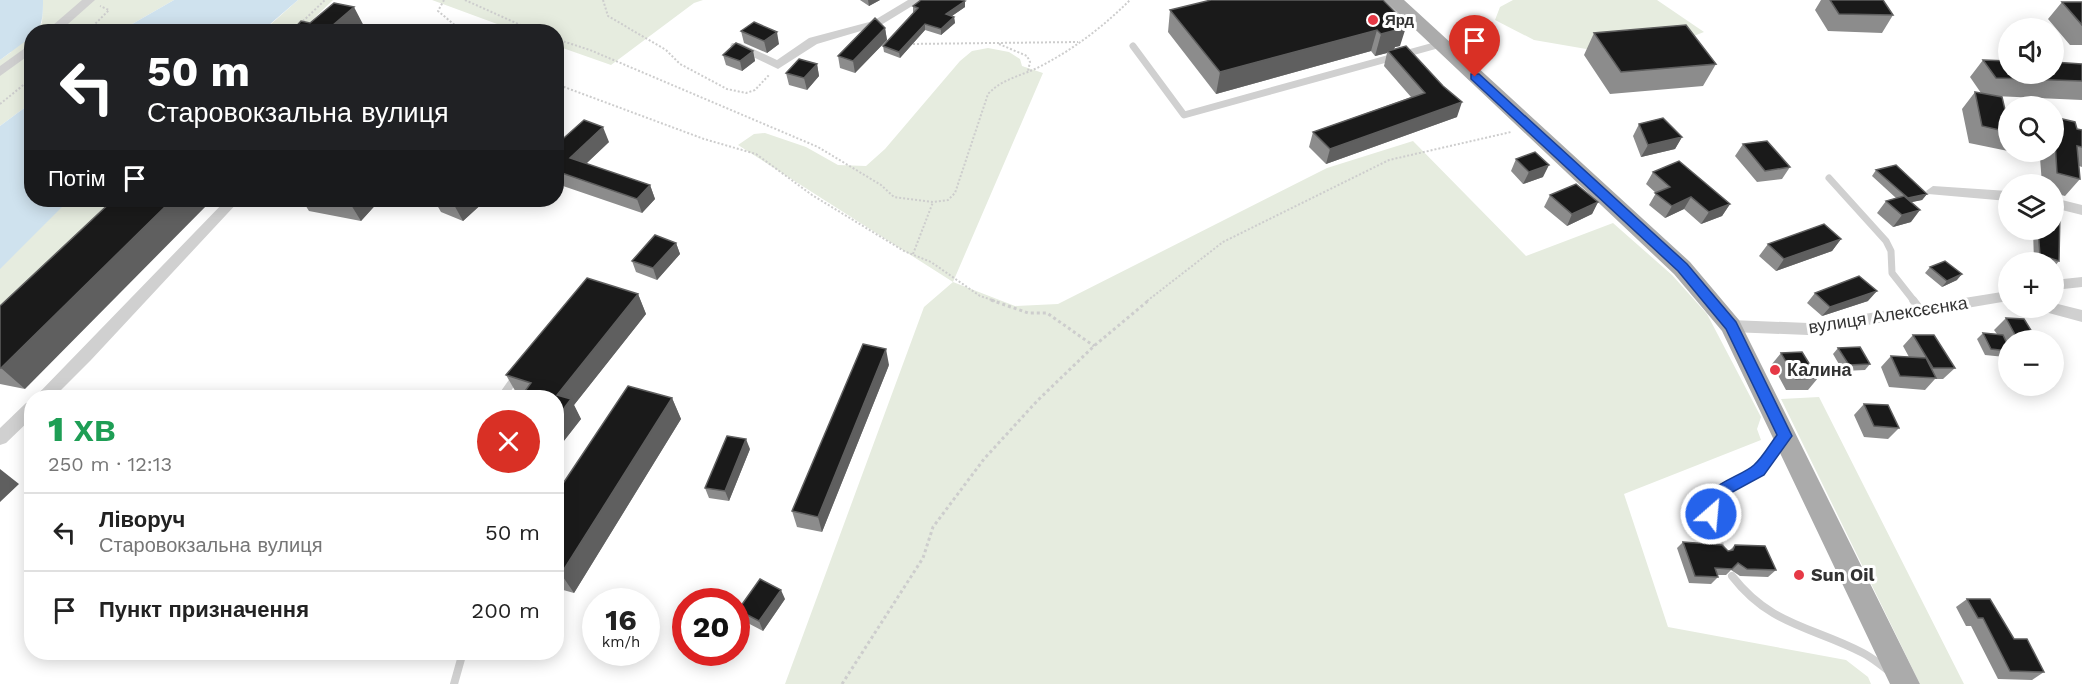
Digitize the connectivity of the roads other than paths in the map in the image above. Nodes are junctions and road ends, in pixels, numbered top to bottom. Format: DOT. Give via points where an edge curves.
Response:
graph roads {
  1 [pos="916,0"];
  2 [pos="1392,0"];
  3 [pos="87,1"];
  4 [pos="60,24"];
  5 [pos="1441,44"];
  6 [pos="735,46"];
  7 [pos="1133,46"];
  8 [pos="24,53"];
  9 [pos="0,72"];
  10 [pos="1829,178"];
  11 [pos="1933,191"];
  12 [pos="1998,195"];
  13 [pos="2064,206"];
  14 [pos="226,207"];
  15 [pos="2082,210"];
  16 [pos="2082,282"];
  17 [pos="2064,284"];
  18 [pos="1998,296"];
  19 [pos="1920,309"];
  20 [pos="2064,312"];
  21 [pos="2082,316"];
  22 [pos="1731,326"];
  23 [pos="521,370"];
  24 [pos="50,390"];
  25 [pos="507,390"];
  26 [pos="24,416"];
  27 [pos="1785,436"];
  28 [pos="0,438"];
  29 [pos="1722,552"];
  30 [pos="1732,576"];
  31 [pos="462,660"];
  32 [pos="454,684"];
  33 [pos="1904,684"];
  1 -- 6 [label="street" via="877,23 813,41 778,65"];
  2 -- 5 [label="main road"];
  3 -- 4 [label="street"];
  5 -- 7 [label="lane" via="1184,115"];
  5 -- 22 [label="main road" via="1682,268"];
  8 -- 9 [label="street"];
  10 -- 19 [label="lane" via="1886,241 1891,251 1892,273"];
  11 -- 12 [label="street"];
  13 -- 15 [label="street"];
  14 -- 24 [label="street"];
  16 -- 17 [label="street"];
  18 -- 19 [label="street, вулиця Алексєєнка"];
  19 -- 22 [label="street, вулиця Алексєєнка" via="1808,329"];
  20 -- 21 [label="street"];
  22 -- 27 [label="main road"];
  23 -- 25 [label="lane"];
  26 -- 28 [label="street"];
  27 -- 29 [label="lane" via="1759,470 1719,491 1713,501 1711,514"];
  27 -- 33 [label="main road"];
  30 -- 33 [label="lane" via="1760,608 1862,653"];
  31 -- 32 [label="lane"];
}
